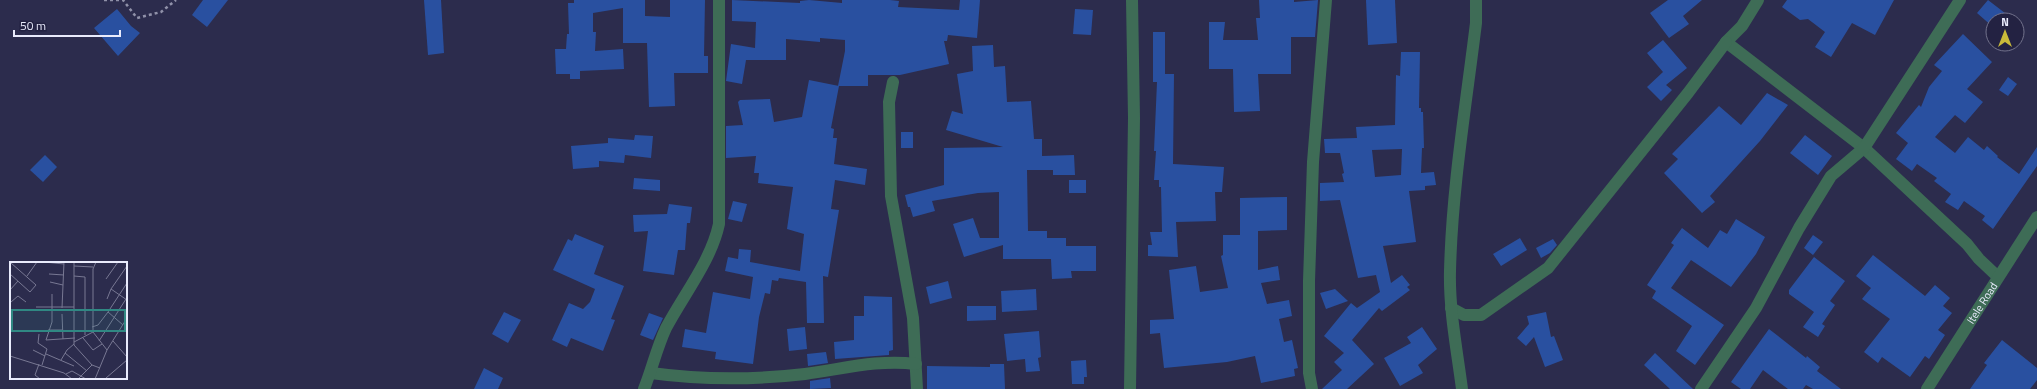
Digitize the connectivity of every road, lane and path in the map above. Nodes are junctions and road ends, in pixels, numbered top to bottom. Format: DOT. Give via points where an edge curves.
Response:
graph roads {
  1 [pos="104,0"];
  2 [pos="176,0"];
  3 [pos="719,0"];
  4 [pos="1132,0"];
  5 [pos="1326,0"];
  6 [pos="1476,0"];
  7 [pos="1758,0"];
  8 [pos="1960,0"];
  9 [pos="1726,42"];
  10 [pos="893,82"];
  11 [pos="1864,148"];
  12 [pos="2037,217"];
  13 [pos="1998,277"];
  14 [pos="1451,308"];
  15 [pos="916,364"];
  16 [pos="651,373"];
  17 [pos="644,389"];
  18 [pos="917,389"];
  19 [pos="1130,389"];
  20 [pos="1312,389"];
  21 [pos="1462,389"];
  22 [pos="1701,389"];
  23 [pos="1927,389"];
  1 -- 2 [label="path" via="123,0 137,18 161,12"];
  3 -- 16 [label="street" via="717,236 661,338"];
  4 -- 19 [label="street" via="1134,118"];
  5 -- 20 [label="street" via="1312,186 1309,296 1309,373"];
  6 -- 14 [label="street" via="1476,23 1456,180 1450,272"];
  7 -- 9 [label="street" via="1742,26"];
  8 -- 11 [label="street"];
  9 -- 11 [label="street"];
  9 -- 14 [label="street" via="1548,268 1481,315 1464,315"];
  10 -- 15 [label="street" via="889,102 891,196 913,318"];
  11 -- 13 [label="street" via="1967,244"];
  11 -- 22 [label="street" via="1831,176 1799,228 1756,308"];
  12 -- 13 [label="street, Itele Road"];
  13 -- 23 [label="street, Itele Road"];
  14 -- 21 [label="street"];
  15 -- 16 [label="street" via="882,362 784,376 715,379"];
  15 -- 18 [label="street"];
  16 -- 17 [label="street"];
}
